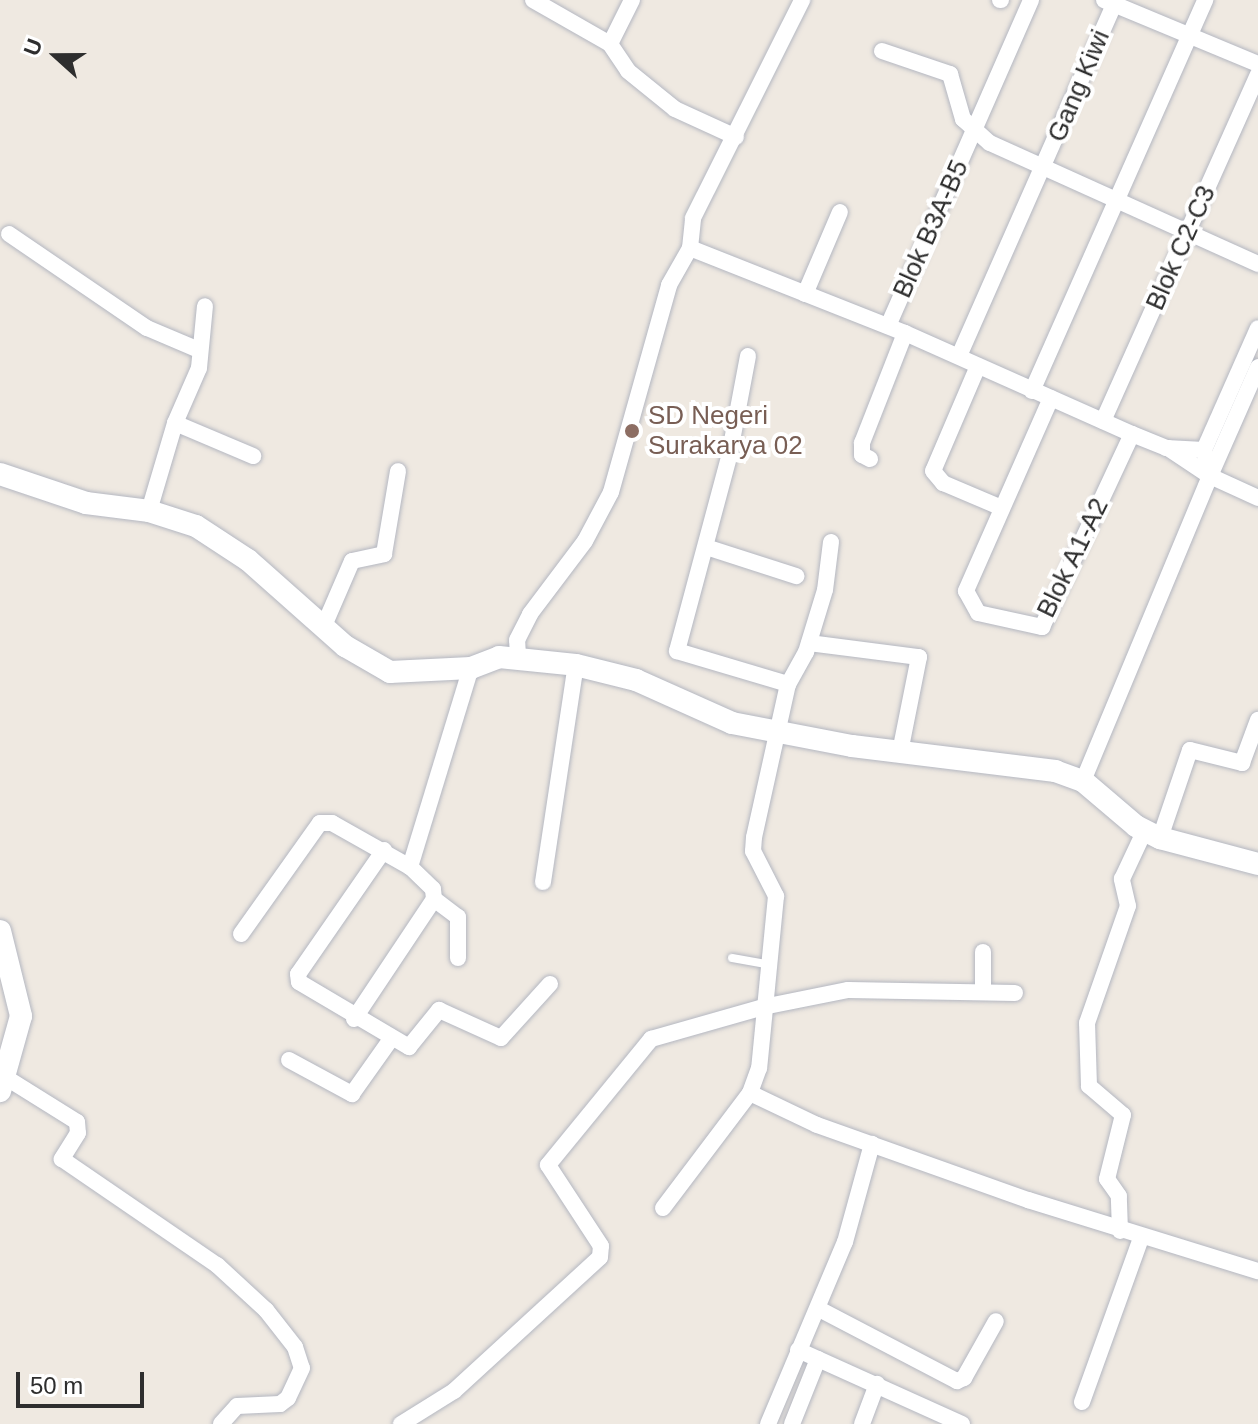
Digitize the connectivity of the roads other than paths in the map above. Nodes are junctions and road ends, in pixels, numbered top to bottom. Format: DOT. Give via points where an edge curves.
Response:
graph roads {
  1 [pos="632,0"];
  2 [pos="802,0"];
  3 [pos="1031,0"];
  4 [pos="1205,0"];
  5 [pos="536,2"];
  6 [pos="1109,2"];
  7 [pos="1191,33"];
  8 [pos="610,44"];
  9 [pos="882,51"];
  10 [pos="1258,64"];
  11 [pos="1258,74"];
  12 [pos="974,133"];
  13 [pos="736,137"];
  14 [pos="1044,167"];
  15 [pos="1117,200"];
  16 [pos="840,212"];
  17 [pos="9,234"];
  18 [pos="1187,234"];
  19 [pos="690,248"];
  20 [pos="1258,264"];
  21 [pos="805,294"];
  22 [pos="205,306"];
  23 [pos="888,326"];
  24 [pos="1258,328"];
  25 [pos="905,333"];
  26 [pos="199,350"];
  27 [pos="748,356"];
  28 [pos="959,356"];
  29 [pos="978,366"];
  30 [pos="1258,367"];
  31 [pos="1032,391"];
  32 [pos="1051,398"];
  33 [pos="1103,421"];
  34 [pos="175,423"];
  35 [pos="1132,434"];
  36 [pos="1166,448"];
  37 [pos="1204,450"];
  38 [pos="253,456"];
  39 [pos="870,459"];
  40 [pos="398,471"];
  41 [pos="0,474"];
  42 [pos="1210,476"];
  43 [pos="1258,498"];
  44 [pos="1002,508"];
  45 [pos="149,511"];
  46 [pos="831,542"];
  47 [pos="706,547"];
  48 [pos="796,576"];
  49 [pos="323,628"];
  50 [pos="809,643"];
  51 [pos="518,657"];
  52 [pos="576,665"];
  53 [pos="471,668"];
  54 [pos="788,684"];
  55 [pos="1258,720"];
  56 [pos="778,733"];
  57 [pos="900,752"];
  58 [pos="1083,781"];
  59 [pos="1153,834"];
  60 [pos="384,850"];
  61 [pos="1258,864"];
  62 [pos="410,867"];
  63 [pos="543,882"];
  64 [pos="434,899"];
  65 [pos="0,931"];
  66 [pos="241,934"];
  67 [pos="983,952"];
  68 [pos="458,958"];
  69 [pos="732,958"];
  70 [pos="767,964"];
  71 [pos="550,984"];
  72 [pos="983,991"];
  73 [pos="1015,993"];
  74 [pos="763,1007"];
  75 [pos="354,1019"];
  76 [pos="391,1039"];
  77 [pos="289,1060"];
  78 [pos="2,1084"];
  79 [pos="750,1093"];
  80 [pos="872,1144"];
  81 [pos="663,1208"];
  82 [pos="1120,1231"];
  83 [pos="1141,1238"];
  84 [pos="1258,1271"];
  85 [pos="819,1309"];
  86 [pos="996,1321"];
  87 [pos="798,1350"];
  88 [pos="818,1359"];
  89 [pos="877,1384"];
  90 [pos="1082,1402"];
  91 [pos="937,1418"];
  92 [pos="221,1424"];
  93 [pos="401,1424"];
  94 [pos="768,1424"];
  95 [pos="792,1424"];
  96 [pos="862,1424"];
  97 [pos="962,1424"];
  1 -- 8 [label="street"];
  2 -- 13 [label="street"];
  3 -- 12 [label="street, Blok B3A-B5"];
  4 -- 7 [label="street"];
  5 -- 8 [label="street"];
  6 -- 7 [label="street"];
  6 -- 14 [label="street, Gang Kiwi"];
  7 -- 10 [label="street"];
  7 -- 15 [label="street"];
  8 -- 13 [label="street" via="650,92"];
  9 -- 12 [label="street" via="950,74 963,119"];
  11 -- 18 [label="street, Blok C2-C3"];
  12 -- 14 [label="street"];
  12 -- 23 [label="street, Blok B3A-B5"];
  13 -- 19 [label="street" via="693,218"];
  14 -- 15 [label="street"];
  14 -- 28 [label="street, Gang Kiwi"];
  15 -- 18 [label="street"];
  15 -- 31 [label="street"];
  16 -- 21 [label="street"];
  17 -- 26 [label="street" via="147,328"];
  18 -- 20 [label="street"];
  18 -- 33 [label="street, Blok C2-C3"];
  19 -- 21 [label="street"];
  19 -- 51 [label="street" via="669,285 611,492 585,541 530,614 517,640"];
  21 -- 23 [label="street"];
  22 -- 26 [label="street"];
  23 -- 25 [label="street"];
  24 -- 37 [label="street"];
  25 -- 28 [label="street"];
  25 -- 39 [label="street" via="862,443 862,455"];
  26 -- 34 [label="street" via="199,368"];
  27 -- 47 [label="street"];
  28 -- 29 [label="street"];
  29 -- 31 [label="street"];
  29 -- 44 [label="street" via="933,471 943,483"];
  30 -- 42 [label="street"];
  31 -- 32 [label="street"];
  32 -- 33 [label="street"];
  32 -- 44 [label="street, Blok A1-A2"];
  33 -- 35 [label="street"];
  34 -- 38 [label="street"];
  34 -- 45 [label="street"];
  35 -- 36 [label="street"];
  35 -- 44 [label="street, Blok A1-A2" via="1042,627 978,613 969,603 966,591"];
  36 -- 37 [label="street"];
  36 -- 42 [label="street"];
  37 -- 42 [label="street"];
  40 -- 49 [label="street" via="384,554 352,561"];
  41 -- 45 [label="street" via="86,503"];
  42 -- 43 [label="street"];
  42 -- 58 [label="street"];
  45 -- 49 [label="street" via="196,526 248,560"];
  46 -- 50 [label="street" via="829,572"];
  47 -- 48 [label="street"];
  47 -- 54 [label="street" via="679,654"];
  49 -- 53 [label="street" via="366,662 390,672"];
  50 -- 54 [label="street"];
  50 -- 57 [label="street" via="919,657"];
  51 -- 52 [label="street"];
  51 -- 53 [label="street" via="499,657"];
  52 -- 56 [label="street" via="636,680 732,723"];
  52 -- 63 [label="street"];
  53 -- 62 [label="street"];
  54 -- 56 [label="street"];
  55 -- 59 [label="street" via="1242,763 1190,750"];
  56 -- 57 [label="street"];
  56 -- 70 [label="street" via="753,851 776,896"];
  57 -- 58 [label="street" via="1016,762"];
  58 -- 59 [label="street"];
  59 -- 61 [label="street"];
  59 -- 82 [label="street" via="1122,879 1128,906 1087,1023 1089,1086 1123,1115 1107,1179 1119,1196"];
  60 -- 62 [label="street"];
  60 -- 66 [label="street" via="332,823 320,823"];
  60 -- 75 [label="street" via="298,974 299,982"];
  62 -- 64 [label="street" via="433,889"];
  64 -- 68 [label="street" via="458,917"];
  64 -- 75 [label="street"];
  65 -- 78 [label="street" via="21,1016"];
  67 -- 72 [label="street"];
  69 -- 70 [label="lane"];
  70 -- 74 [label="street"];
  71 -- 76 [label="street" via="501,1038 439,1010 414,1046"];
  72 -- 73 [label="street"];
  72 -- 74 [label="street" via="848,990"];
  74 -- 79 [label="street" via="759,1068"];
  74 -- 93 [label="street" via="661,1036 646,1046 548,1165 601,1246 600,1257 454,1391"];
  75 -- 76 [label="street"];
  76 -- 77 [label="street" via="352,1094"];
  78 -- 92 [label="street" via="77,1122 78,1133 62,1159 217,1265 289,1338 301,1358 295,1389 280,1404 237,1406"];
  79 -- 80 [label="street"];
  79 -- 81 [label="street"];
  80 -- 82 [label="street"];
  80 -- 85 [label="street" via="845,1242"];
  82 -- 83 [label="street"];
  83 -- 84 [label="street"];
  83 -- 90 [label="street"];
  85 -- 86 [label="street" via="957,1381 964,1378"];
  85 -- 87 [label="street"];
  87 -- 88 [label="street"];
  87 -- 94 [label="street"];
  88 -- 89 [label="street"];
  88 -- 95 [label="street"];
  89 -- 91 [label="street"];
  89 -- 96 [label="street"];
  91 -- 97 [label="street"];
}
